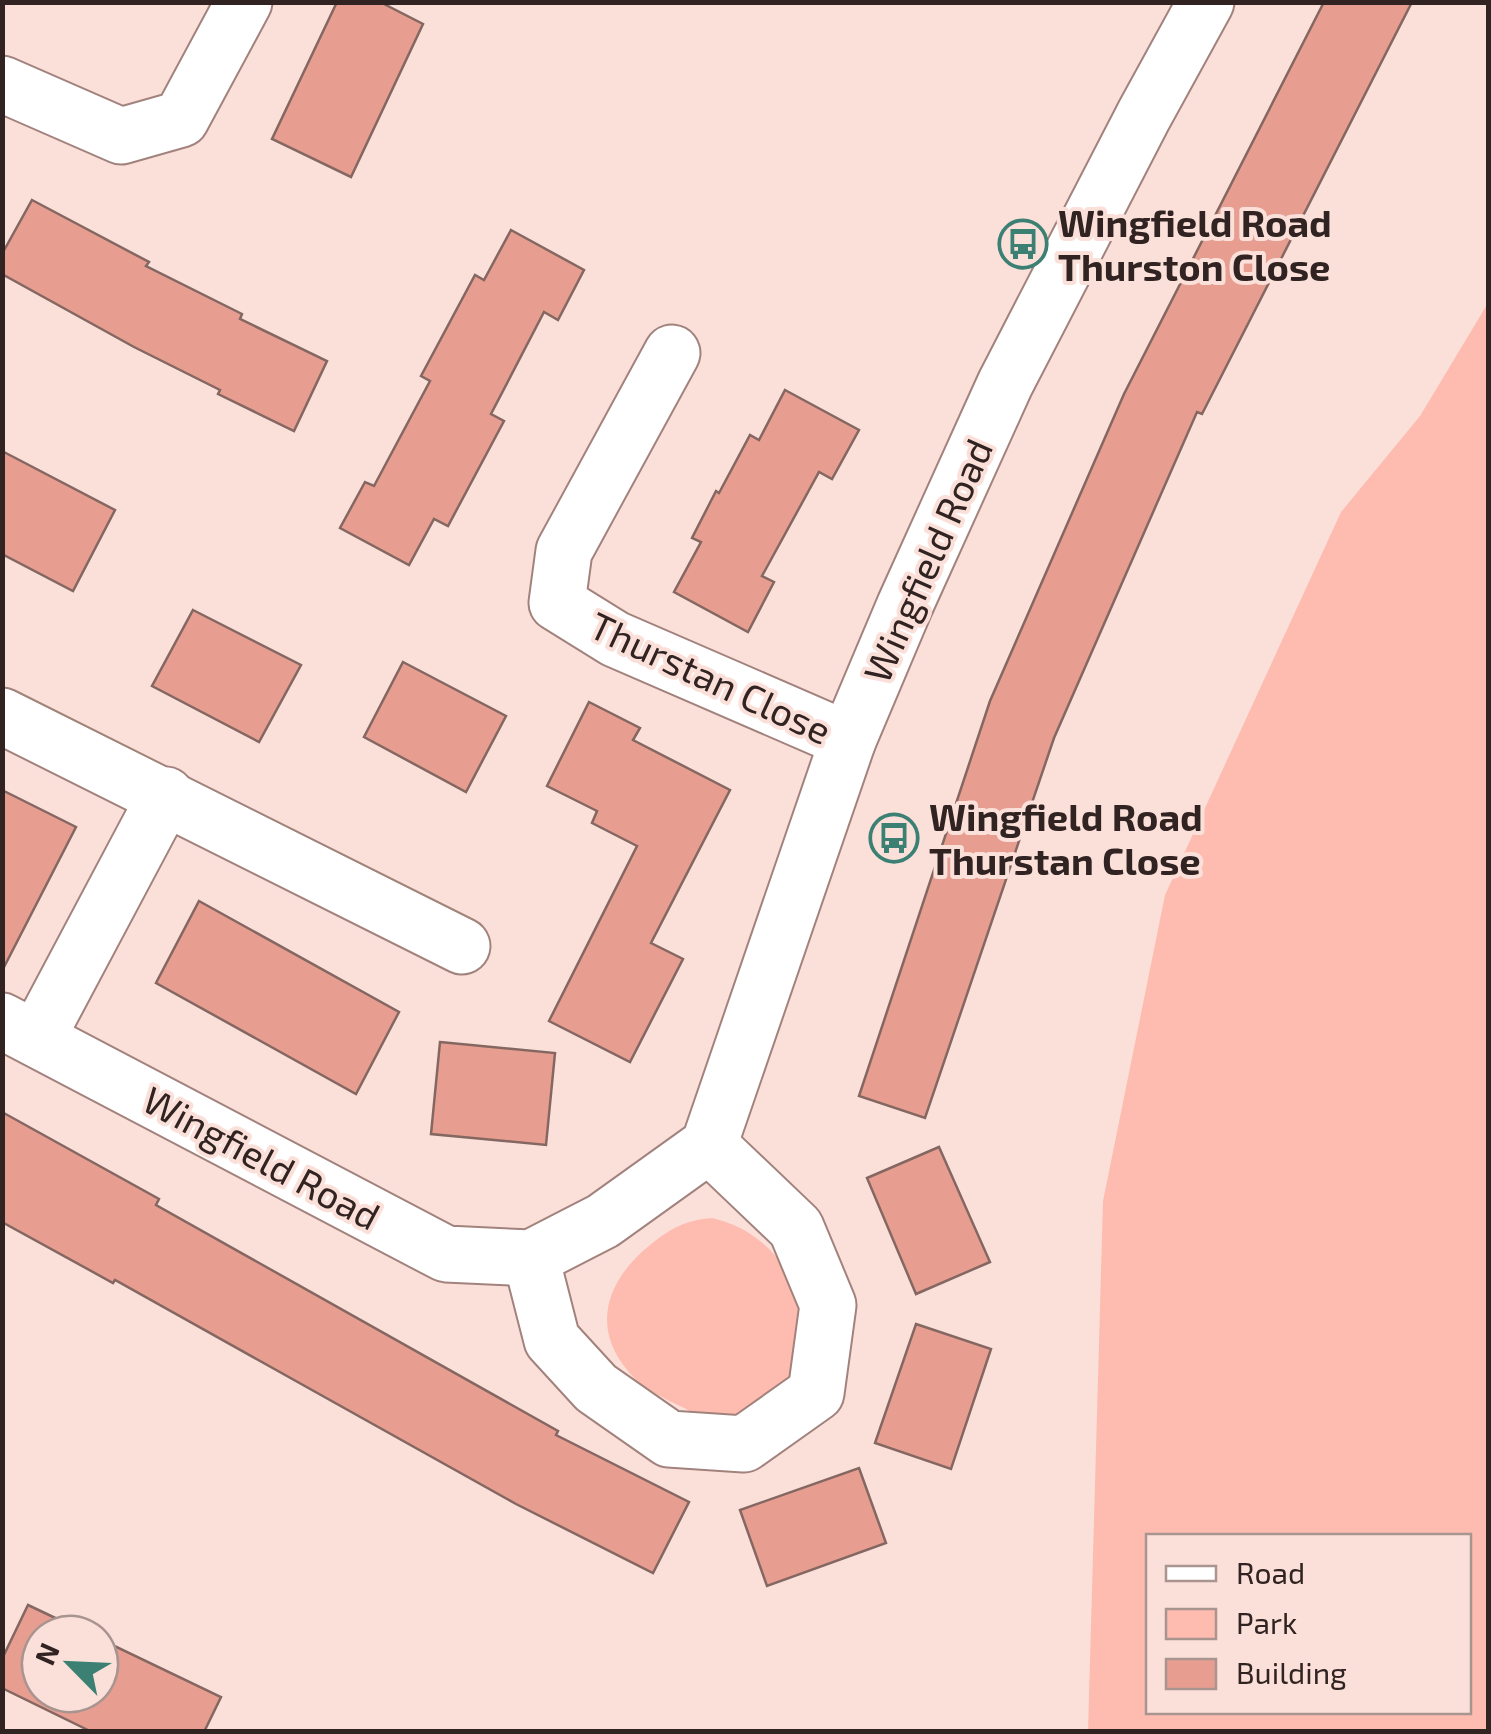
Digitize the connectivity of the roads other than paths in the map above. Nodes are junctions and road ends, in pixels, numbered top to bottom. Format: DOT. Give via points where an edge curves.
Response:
graph roads {
  1 [pos="244,2"];
  2 [pos="1206,2"];
  3 [pos="2,84"];
  4 [pos="672,352"];
  5 [pos="2,716"];
  6 [pos="848,740"];
  7 [pos="166,795"];
  8 [pos="462,946"];
  9 [pos="20,1030"];
  10 [pos="709,1145"];
  11 [pos="532,1258"];
  1 -- 3 [label="street" via="181,119 120,136"];
  2 -- 6 [label="street, Wingfield Road" via="1005,384"];
  4 -- 6 [label="street, Thurstan Close" via="564,552 557,603 615,639"];
  5 -- 7 [label="street"];
  6 -- 10 [label="street, Wingfield Road"];
  7 -- 8 [label="street"];
  7 -- 9 [label="street"];
  9 -- 11 [label="street, Wingfield Road" via="446,1254"];
  10 -- 11 [label="street" via="603,1220"];
  10 -- 11 [label="street" via="796,1228 828,1306 816,1392 744,1444 669,1439 596,1388 552,1340"];
}
